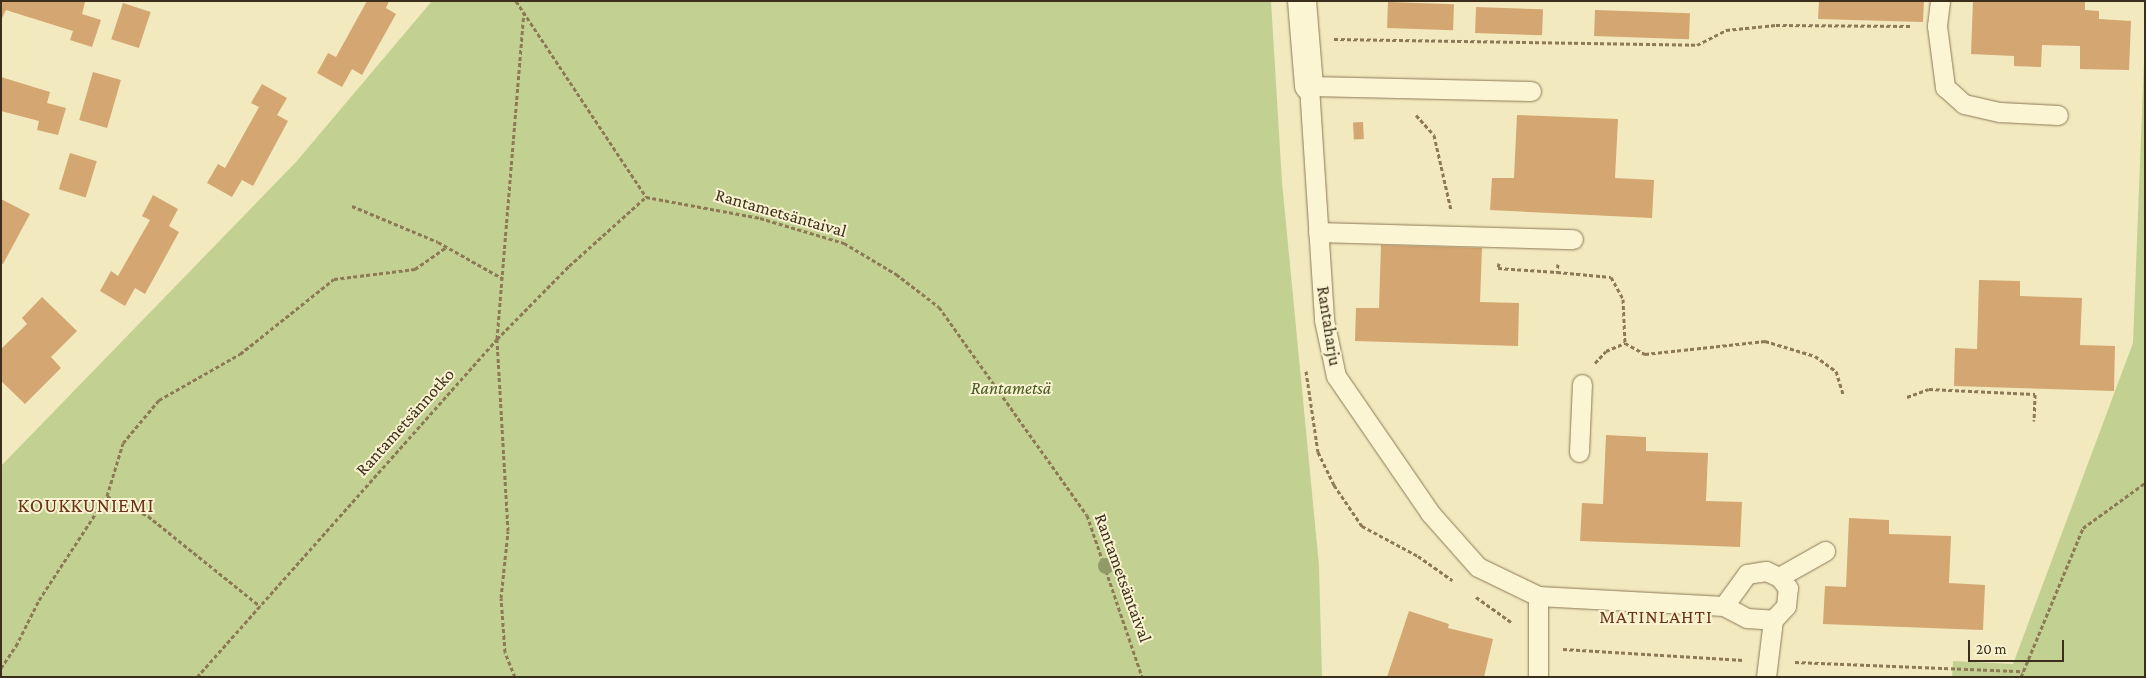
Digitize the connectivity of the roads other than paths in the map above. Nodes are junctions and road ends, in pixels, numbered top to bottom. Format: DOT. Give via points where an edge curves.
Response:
graph roads {
  1 [pos="1302,1"];
  2 [pos="1940,1"];
  3 [pos="1309,86"];
  4 [pos="1530,91"];
  5 [pos="2058,115"];
  6 [pos="1318,232"];
  7 [pos="1566,239"];
  8 [pos="1582,384"];
  9 [pos="1579,452"];
  10 [pos="1825,551"];
  11 [pos="1779,577"];
  12 [pos="1538,596"];
  13 [pos="1724,606"];
  14 [pos="1774,620"];
  15 [pos="1767,669"];
  16 [pos="1538,677"];
  1 -- 3 [label="street, Rantaharju"];
  2 -- 5 [label="lane" via="1937,26 1945,87 1964,104 2000,112"];
  3 -- 4 [label="lane"];
  3 -- 6 [label="lane, Rantaharju"];
  6 -- 7 [label="lane"];
  6 -- 12 [label="lane, Rantaharju" via="1324,320 1336,376 1430,513 1478,567"];
  8 -- 9 [label="lane"];
  10 -- 11 [label="lane"];
  11 -- 13 [label="lane" via="1766,571 1747,574"];
  11 -- 14 [label="lane" via="1788,588 1786,606"];
  12 -- 13 [label="lane, Rantaharju"];
  12 -- 16 [label="lane"];
  13 -- 14 [label="lane, Rantaharju" via="1747,618"];
  14 -- 15 [label="lane"];
}
